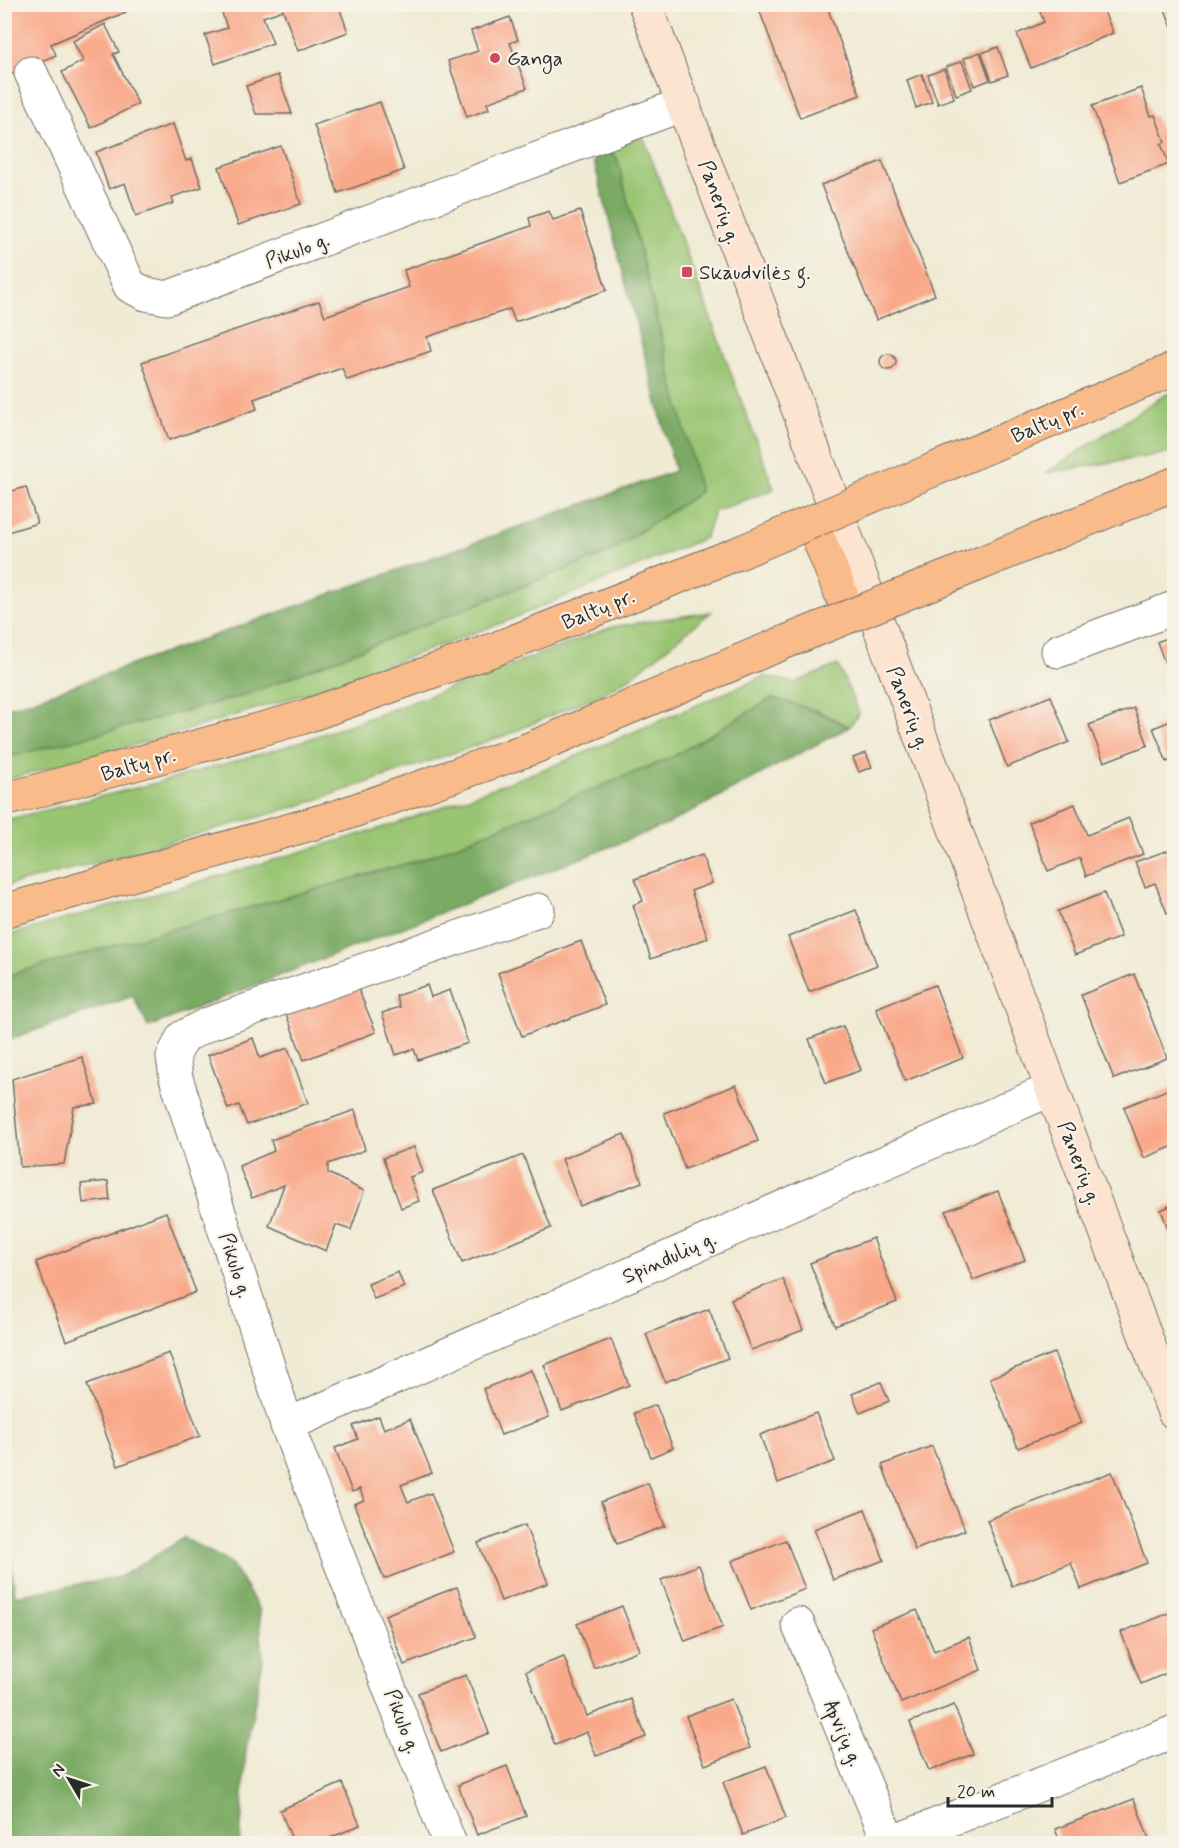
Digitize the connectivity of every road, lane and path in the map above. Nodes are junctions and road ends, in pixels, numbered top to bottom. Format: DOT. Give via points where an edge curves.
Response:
graph roads {
  1 [pos="645,4"];
  2 [pos="31,73"];
  3 [pos="684,104"];
  4 [pos="1174,369"];
  5 [pos="1174,484"];
  6 [pos="812,522"];
  7 [pos="1174,608"];
  8 [pos="850,616"];
  9 [pos="1058,651"];
  10 [pos="4,800"];
  11 [pos="538,910"];
  12 [pos="4,911"];
  13 [pos="1052,1089"];
  14 [pos="1174,1412"];
  15 [pos="287,1425"];
  16 [pos="798,1624"];
  17 [pos="1174,1732"];
  18 [pos="890,1843"];
  19 [pos="450,1844"];
  1 -- 3 [label="main road, Panerių g."];
  2 -- 3 [label="street, Pikulo g." via="130,286 167,298"];
  3 -- 13 [label="main road, Panerių g."];
  4 -- 6 [label="main road, Baltų pr., bridge"];
  5 -- 8 [label="main road, bridge"];
  6 -- 8 [label="main road"];
  6 -- 10 [label="main road, Baltų pr., bridge" via="490,651 301,718"];
  7 -- 9 [label="street"];
  8 -- 12 [label="main road, bridge" via="532,748 339,816"];
  11 -- 15 [label="street, Pikulo g." via="208,1024 183,1037 173,1057 176,1078"];
  13 -- 14 [label="main road, Panerių g."];
  13 -- 15 [label="street, Spindulių g."];
  15 -- 19 [label="street, Pikulo g."];
  16 -- 18 [label="street, Apvijų g."];
  17 -- 18 [label="street, Apvijų g."];
}
